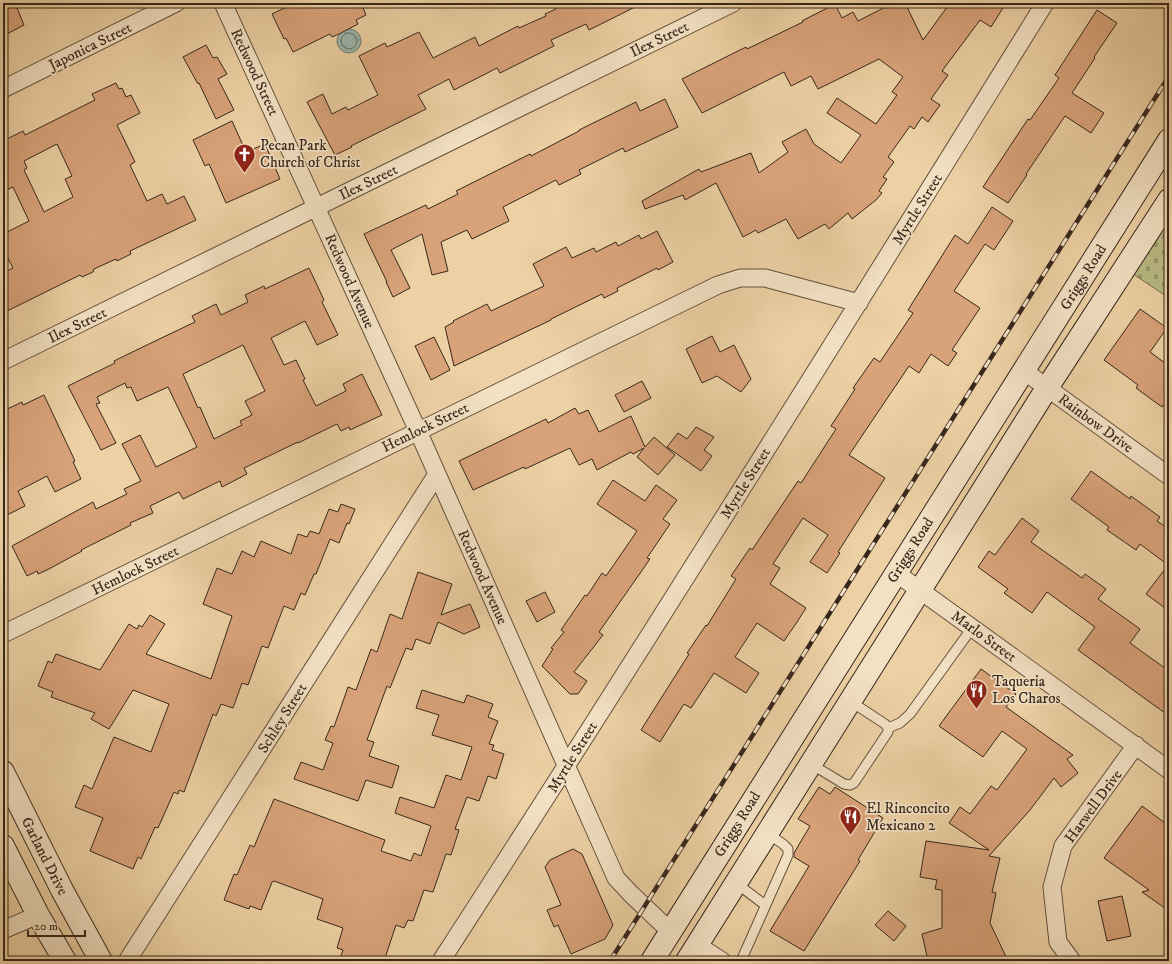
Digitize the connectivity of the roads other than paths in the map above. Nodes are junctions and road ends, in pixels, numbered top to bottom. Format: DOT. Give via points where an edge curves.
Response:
graph roads {
  1 [pos="176,3"];
  2 [pos="223,3"];
  3 [pos="733,3"];
  4 [pos="1045,3"];
  5 [pos="3,89"];
  6 [pos="1169,140"];
  7 [pos="1169,200"];
  8 [pos="317,207"];
  9 [pos="859,304"];
  10 [pos="3,361"];
  11 [pos="1024,371"];
  12 [pos="1047,388"];
  13 [pos="418,431"];
  14 [pos="437,474"];
  15 [pos="1169,476"];
  16 [pos="896,573"];
  17 [pos="920,590"];
  18 [pos="972,628"];
  19 [pos="3,634"];
  20 [pos="850,701"];
  21 [pos="888,728"];
  22 [pos="788,744"];
  23 [pos="1136,746"];
  24 [pos="810,763"];
  25 [pos="567,766"];
  26 [pos="1169,770"];
  27 [pos="3,772"];
  28 [pos="733,832"];
  29 [pos="767,833"];
  30 [pos="3,846"];
  31 [pos="736,883"];
  32 [pos="765,905"];
  33 [pos="38,915"];
  34 [pos="3,930"];
  35 [pos="671,932"];
  36 [pos="692,953"];
  37 [pos="65,961"];
  38 [pos="101,961"];
  39 [pos="127,961"];
  40 [pos="441,961"];
  41 [pos="652,961"];
  42 [pos="668,961"];
  43 [pos="722,961"];
  44 [pos="740,961"];
  45 [pos="1072,961"];
  1 -- 5 [label="street, Japonica Street"];
  2 -- 8 [label="street, Redwood Street"];
  3 -- 8 [label="street, Ilex Street"];
  4 -- 9 [label="street, Myrtle Street"];
  6 -- 11 [label="main road, Griggs Road"];
  7 -- 12 [label="main road, Griggs Road"];
  8 -- 10 [label="street, Ilex Street"];
  8 -- 13 [label="street, Redwood Avenue"];
  9 -- 13 [label="street, Hemlock Street" via="765,278 740,278 697,294"];
  9 -- 25 [label="street, Myrtle Street"];
  11 -- 12 [label="street, Rainbow Drive"];
  11 -- 16 [label="main road, Griggs Road"];
  12 -- 15 [label="street, Rainbow Drive"];
  12 -- 17 [label="main road, Griggs Road"];
  13 -- 14 [label="street, Redwood Avenue"];
  13 -- 19 [label="street, Hemlock Street"];
  14 -- 25 [label="street, Redwood Avenue"];
  14 -- 39 [label="street, Schley Street"];
  16 -- 17 [label="street, Marlo Street"];
  16 -- 22 [label="main road, Griggs Road"];
  17 -- 18 [label="street, Marlo Street"];
  17 -- 20 [label="main road, Griggs Road"];
  18 -- 21 [label="lane" via="910,714 900,723"];
  18 -- 23 [label="street, Marlo Street"];
  20 -- 21 [label="lane"];
  20 -- 24 [label="main road, Griggs Road"];
  21 -- 24 [label="lane" via="888,732 854,783 850,785 844,784"];
  22 -- 24 [label="main road"];
  22 -- 28 [label="main road, Griggs Road"];
  23 -- 26 [label="street, Marlo Street"];
  23 -- 45 [label="street, Harwell Drive" via="1063,846 1052,887 1058,942"];
  24 -- 29 [label="main road, Griggs Road"];
  25 -- 35 [label="street, Redwood Avenue" via="616,878"];
  25 -- 40 [label="street, Myrtle Street"];
  27 -- 38 [label="main road, Garland Drive"];
  28 -- 35 [label="main road, Griggs Road"];
  28 -- 36 [label="main road" via="736,848 694,918 691,930"];
  29 -- 31 [label="main road, Griggs Road"];
  29 -- 32 [label="lane" via="784,844 788,849 788,855"];
  30 -- 33 [label="main road"];
  31 -- 32 [label="lane"];
  31 -- 36 [label="main road, Griggs Road"];
  32 -- 44 [label="lane"];
  33 -- 34 [label="street"];
  33 -- 37 [label="main road"];
  35 -- 41 [label="main road, Griggs Road"];
  35 -- 42 [label="main road" via="676,943"];
  36 -- 43 [label="street"];
}
